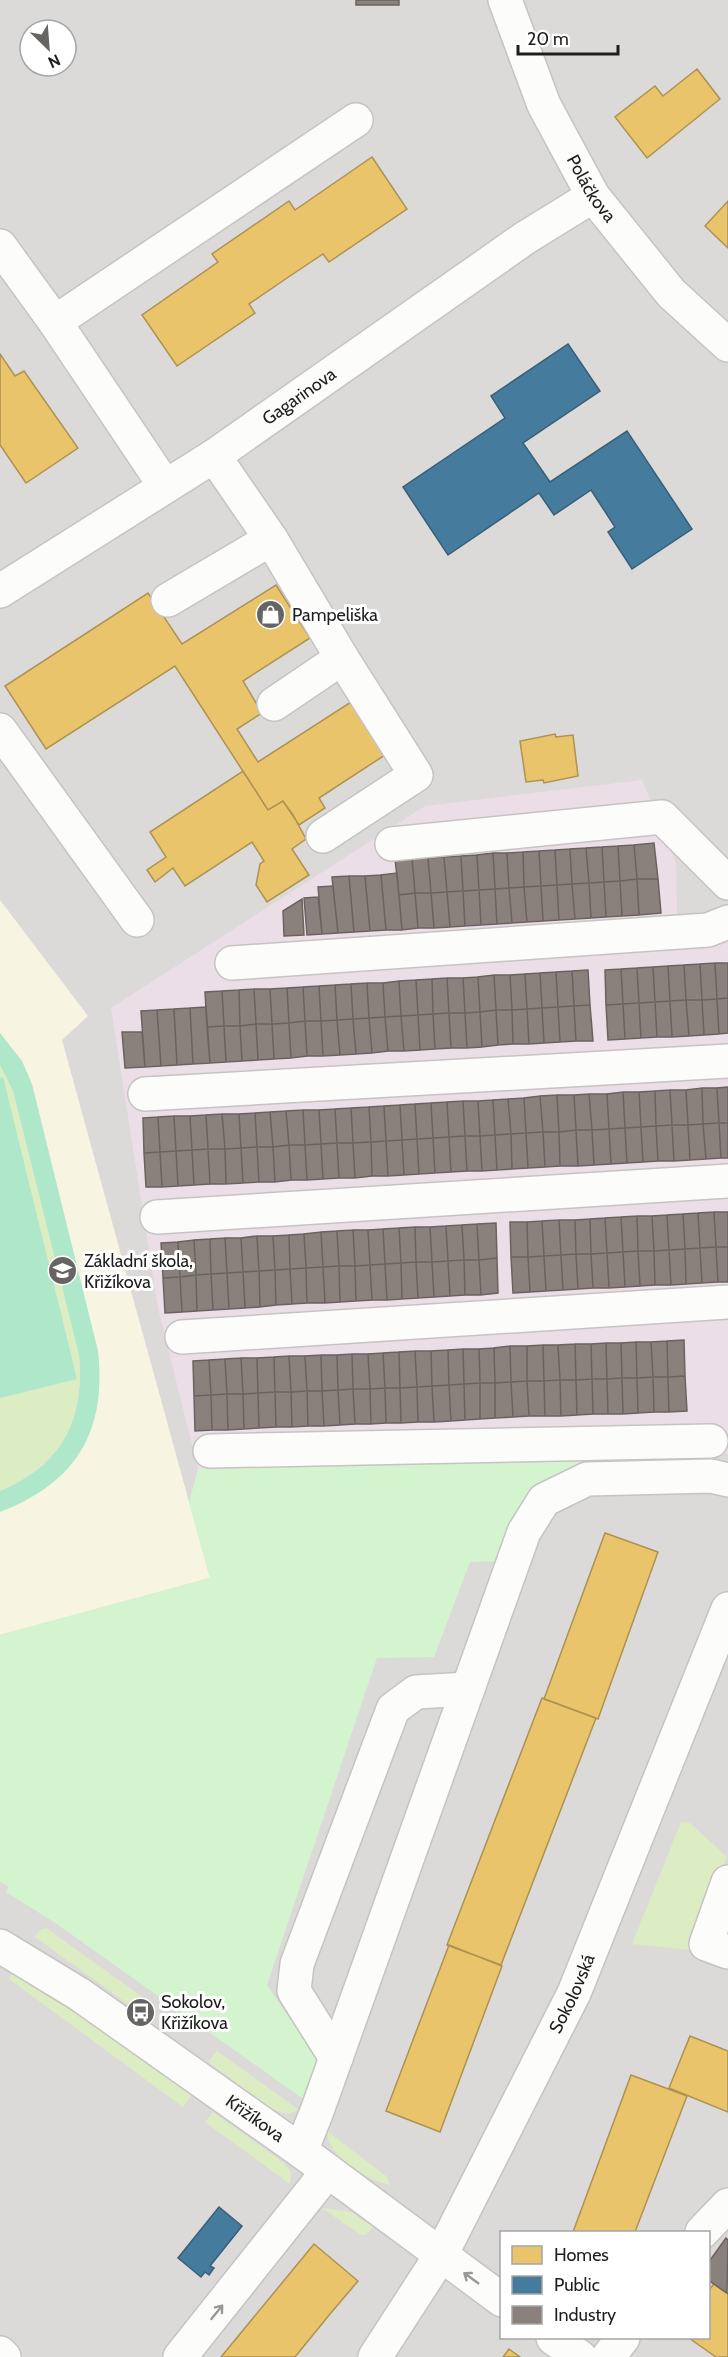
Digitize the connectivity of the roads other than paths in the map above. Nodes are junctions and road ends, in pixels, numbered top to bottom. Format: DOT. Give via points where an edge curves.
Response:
graph roads {
  1 [pos="505,0"];
  2 [pos="356,120"];
  3 [pos="593,196"];
  4 [pos="0,246"];
  5 [pos="55,322"];
  6 [pos="728,345"];
  7 [pos="214,456"];
  8 [pos="165,486"];
  9 [pos="271,539"];
  10 [pos="0,591"];
  11 [pos="168,600"];
  12 [pos="342,658"];
  13 [pos="274,704"];
  14 [pos="0,730"];
  15 [pos="323,836"];
  16 [pos="392,844"];
  17 [pos="728,883"];
  18 [pos="137,920"];
  19 [pos="728,922"];
  20 [pos="232,963"];
  21 [pos="728,1061"];
  22 [pos="145,1094"];
  23 [pos="728,1181"];
  24 [pos="158,1217"];
  25 [pos="728,1302"];
  26 [pos="182,1337"];
  27 [pos="711,1441"];
  28 [pos="210,1451"];
  29 [pos="728,1480"];
  30 [pos="728,1609"];
  31 [pos="468,1689"];
  32 [pos="728,1882"];
  33 [pos="0,1946"];
  34 [pos="728,1952"];
  35 [pos="336,2058"];
  36 [pos="301,2151"];
  37 [pos="328,2171"];
  38 [pos="728,2205"];
  39 [pos="703,2231"];
  40 [pos="441,2255"];
  41 [pos="500,2299"];
  42 [pos="556,2339"];
  43 [pos="622,2339"];
  44 [pos="0,2353"];
  45 [pos="4,2357"];
  46 [pos="180,2357"];
  47 [pos="375,2357"];
  48 [pos="580,2357"];
  49 [pos="608,2357"];
  1 -- 3 [label="street, Poláčkova" via="544,105"];
  2 -- 5 [label="street"];
  3 -- 6 [label="street, Poláčkova" via="671,293"];
  3 -- 7 [label="street, Gagarinova" via="525,238"];
  4 -- 5 [label="street"];
  5 -- 8 [label="street"];
  7 -- 8 [label="street, Gagarinova"];
  7 -- 9 [label="street"];
  8 -- 10 [label="street, Gagarinova"];
  9 -- 11 [label="street"];
  9 -- 12 [label="street"];
  12 -- 13 [label="street"];
  12 -- 15 [label="street" via="416,774"];
  14 -- 18 [label="street"];
  16 -- 17 [label="street" via="662,817"];
  19 -- 20 [label="street" via="708,930"];
  21 -- 22 [label="street"];
  23 -- 24 [label="street"];
  25 -- 26 [label="street"];
  27 -- 28 [label="street"];
  29 -- 31 [label="street" via="711,1476 587,1479 544,1500 524,1532"];
  30 -- 40 [label="street, Sokolovská" via="574,1993"];
  31 -- 35 [label="street"];
  31 -- 35 [label="street" via="416,1692 393,1709 297,1964 294,1991"];
  32 -- 34 [label="street" via="706,1944"];
  33 -- 36 [label="street, Křižíkova" via="79,1994"];
  35 -- 36 [label="street"];
  36 -- 37 [label="street, Křižíkova"];
  37 -- 40 [label="street, Křižíkova"];
  46 -- 37 [label="street, one-way"];
  38 -- 39 [label="street"];
  41 -- 40 [label="street, Křižíkova, one-way"];
  40 -- 47 [label="street, Sokolovská"];
  42 -- 48 [label="street"];
  43 -- 49 [label="street"];
  44 -- 45 [label="street"];
}
